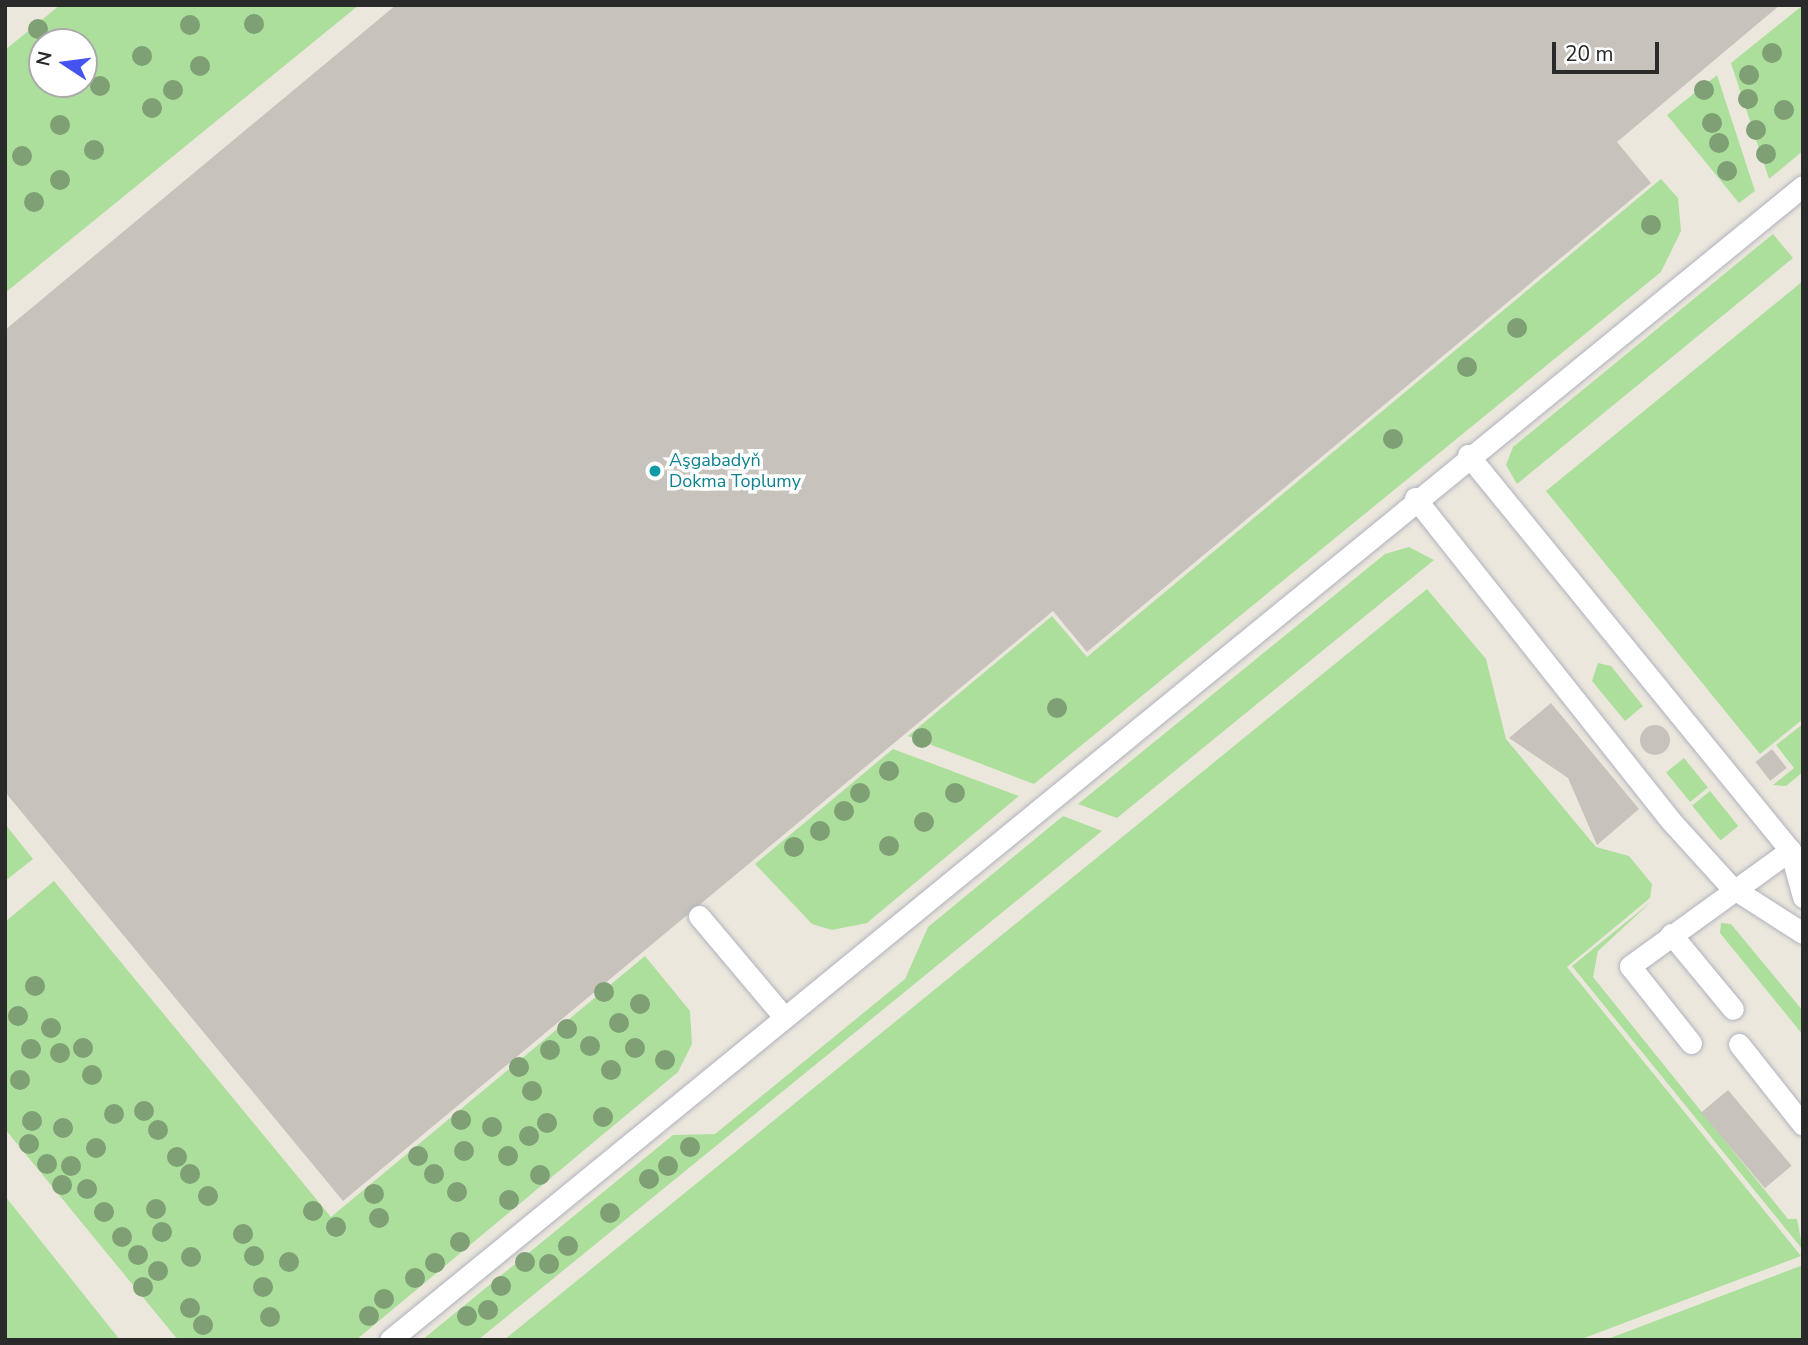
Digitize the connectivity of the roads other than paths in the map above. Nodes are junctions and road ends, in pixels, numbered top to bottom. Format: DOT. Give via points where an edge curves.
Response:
graph roads {
  1 [pos="1803,186"];
  2 [pos="1468,455"];
  3 [pos="1415,498"];
  4 [pos="1790,850"];
  5 [pos="1731,887"];
  6 [pos="1803,897"];
  7 [pos="699,916"];
  8 [pos="1803,933"];
  9 [pos="1671,934"];
  10 [pos="1733,1009"];
  11 [pos="784,1017"];
  12 [pos="1691,1043"];
  13 [pos="1739,1044"];
  14 [pos="1803,1125"];
  15 [pos="390,1340"];
  1 -- 2 [label="lane"];
  2 -- 3 [label="lane"];
  2 -- 4 [label="lane"];
  3 -- 5 [label="lane"];
  3 -- 11 [label="lane"];
  4 -- 5 [label="lane"];
  4 -- 6 [label="lane"];
  5 -- 8 [label="lane"];
  5 -- 9 [label="lane"];
  7 -- 11 [label="lane"];
  9 -- 10 [label="lane"];
  9 -- 12 [label="lane" via="1630,968"];
  11 -- 15 [label="lane"];
  13 -- 14 [label="lane"];
}
